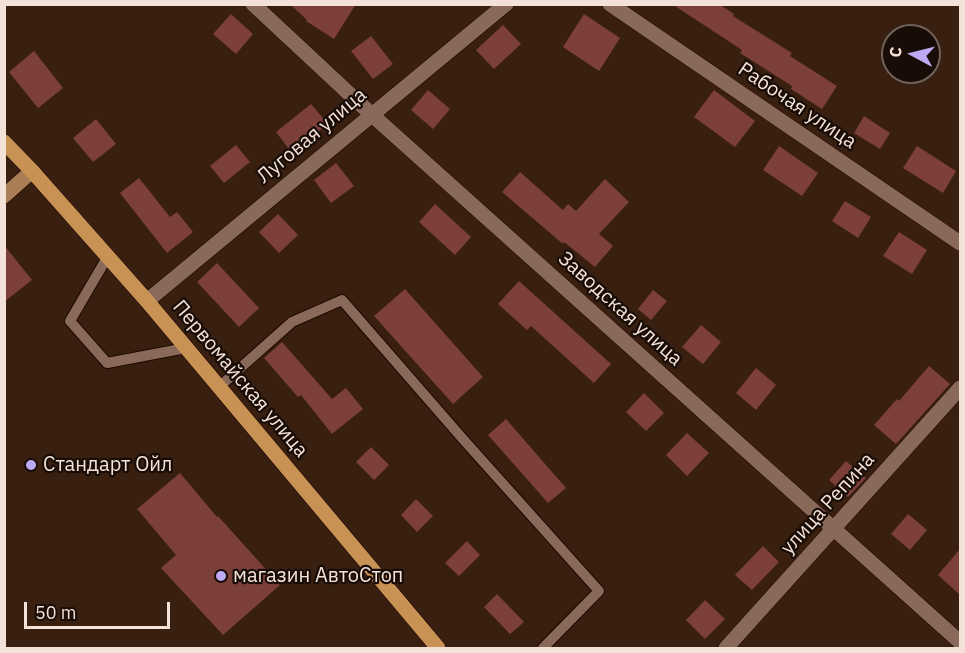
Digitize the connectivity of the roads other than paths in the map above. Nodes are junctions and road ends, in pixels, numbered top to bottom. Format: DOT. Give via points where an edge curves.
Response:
graph roads {
  1 [pos="253,4"];
  2 [pos="506,4"];
  3 [pos="610,4"];
  4 [pos="371,114"];
  5 [pos="4,142"];
  6 [pos="32,171"];
  7 [pos="4,196"];
  8 [pos="960,243"];
  9 [pos="108,256"];
  10 [pos="147,301"];
  11 [pos="186,348"];
  12 [pos="219,387"];
  13 [pos="960,388"];
  14 [pos="834,528"];
  15 [pos="960,642"];
  16 [pos="438,648"];
  17 [pos="543,648"];
  18 [pos="726,648"];
  1 -- 4 [label="street, Заводская улица"];
  2 -- 4 [label="street, Луговая улица"];
  3 -- 8 [label="street, Рабочая улица"];
  4 -- 10 [label="street, Луговая улица"];
  4 -- 14 [label="street, Заводская улица"];
  5 -- 6 [label="main road, Первомайская улица"];
  6 -- 7 [label="main road"];
  6 -- 9 [label="main road, Первомайская улица"];
  9 -- 10 [label="main road, Первомайская улица"];
  9 -- 11 [label="lane" via="70,321 107,363"];
  10 -- 11 [label="main road, Первомайская улица"];
  11 -- 12 [label="main road, Первомайская улица"];
  12 -- 16 [label="main road, Первомайская улица"];
  12 -- 17 [label="lane" via="292,322 342,300 599,591"];
  13 -- 14 [label="street, улица Репина"];
  14 -- 15 [label="street, Заводская улица"];
  14 -- 18 [label="street, улица Репина"];
}
